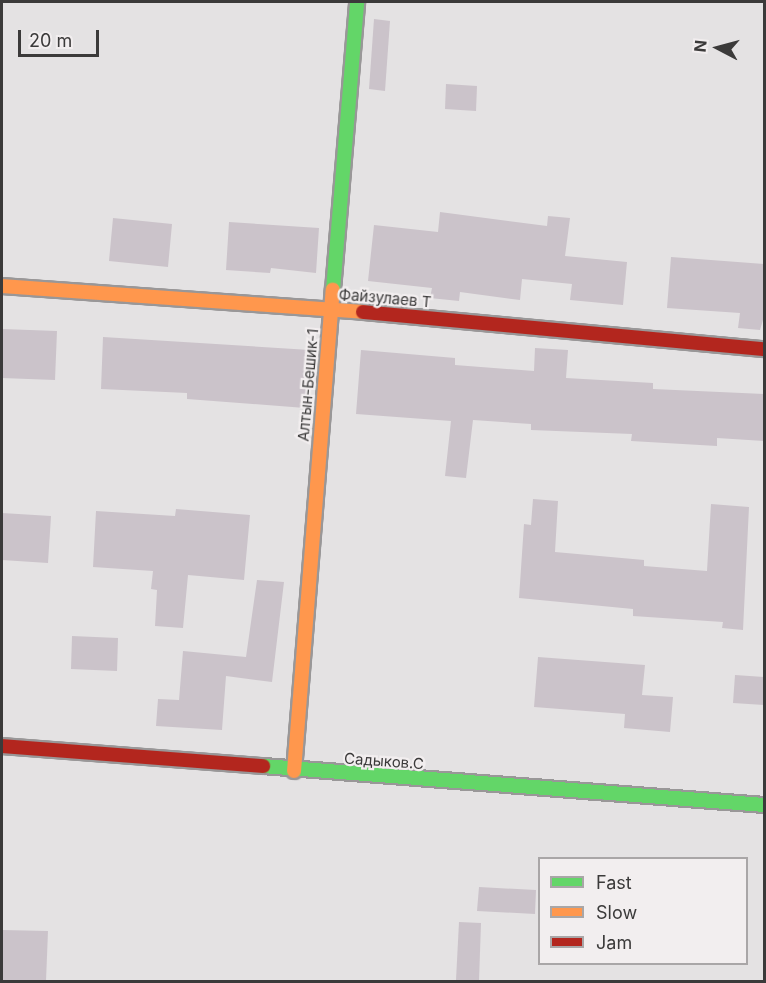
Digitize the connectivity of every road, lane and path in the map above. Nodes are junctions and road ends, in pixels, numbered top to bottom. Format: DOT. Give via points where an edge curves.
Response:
graph roads {
  1 [pos="357,2"];
  2 [pos="2,286"];
  3 [pos="331,309"];
  4 [pos="765,349"];
  5 [pos="2,746"];
  6 [pos="294,771"];
  7 [pos="765,805"];
  1 -- 3 [label="street, Алтын-Бешик-1"];
  2 -- 3 [label="street, Файзулаев Т"];
  3 -- 4 [label="street, Файзулаев Т"];
  3 -- 6 [label="street, Алтын-Бешик-1"];
  5 -- 6 [label="street, Садыков.С"];
  6 -- 7 [label="street, Садыков.С"];
}
